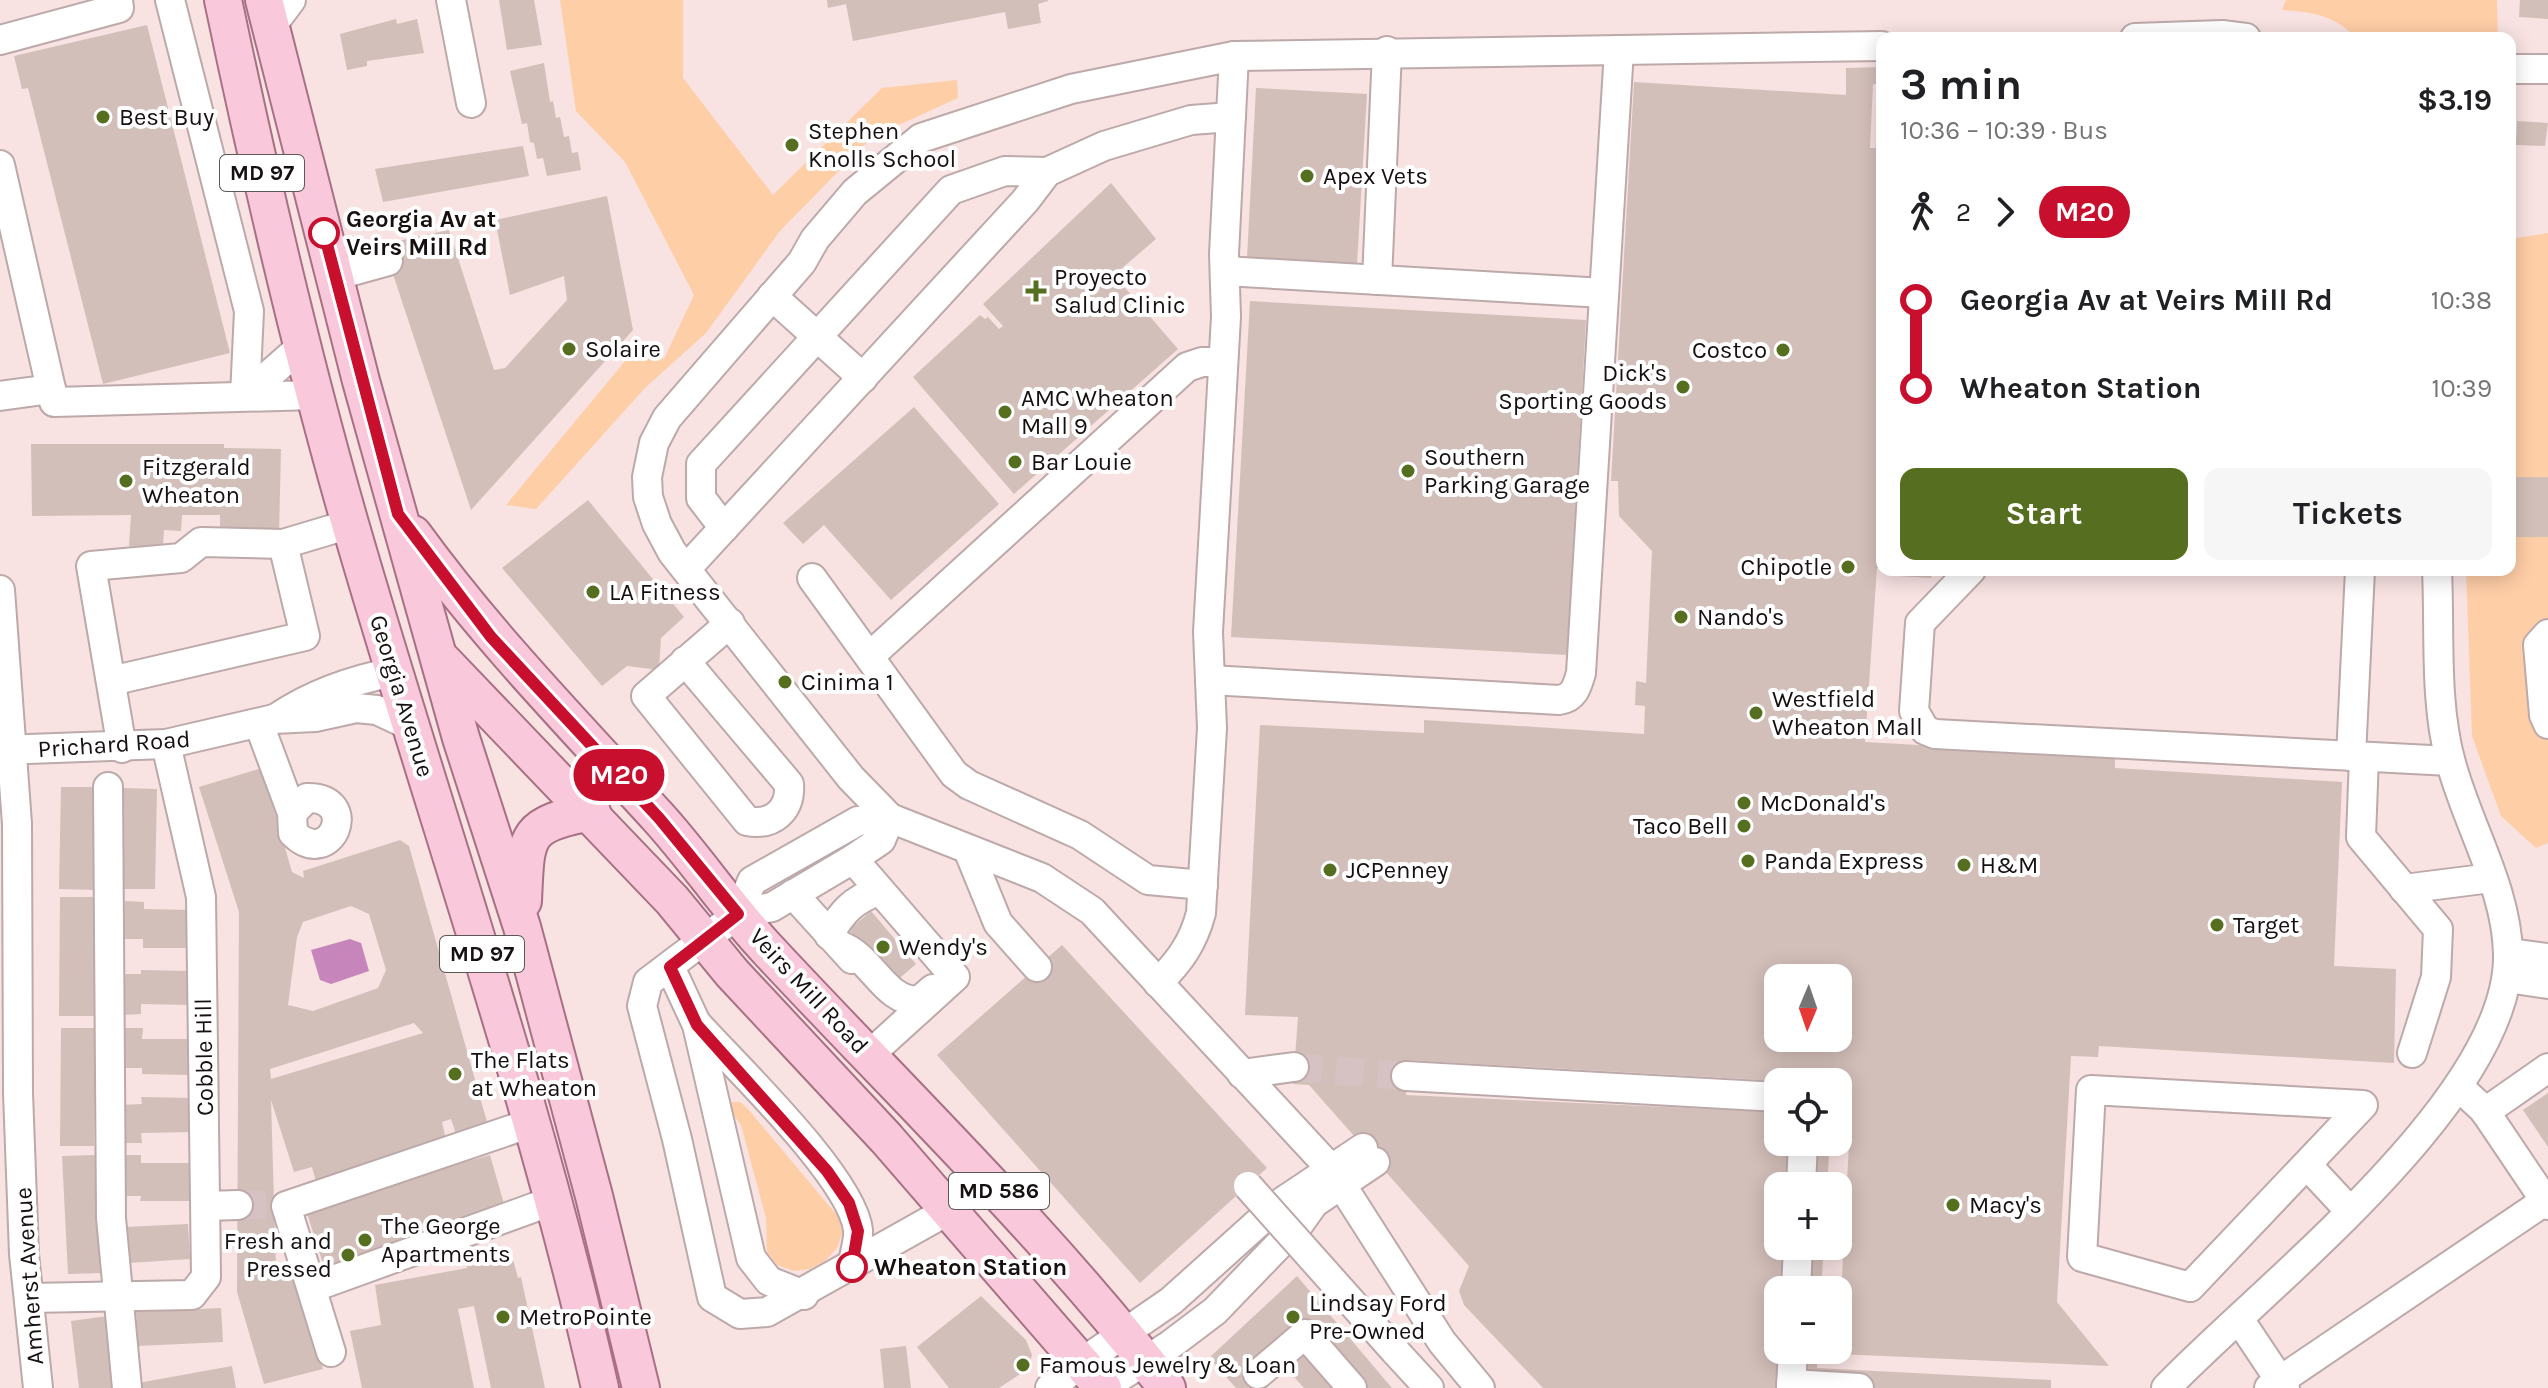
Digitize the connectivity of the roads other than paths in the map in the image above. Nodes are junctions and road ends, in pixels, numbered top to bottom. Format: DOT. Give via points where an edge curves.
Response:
graph roads {
  1 [pos="118,0"];
  2 [pos="170,0"];
  3 [pos="223,0"];
  4 [pos="451,0"];
  5 [pos="275,9"];
  6 [pos="0,40"];
  7 [pos="1876,46"];
  8 [pos="1619,50"];
  9 [pos="1387,51"];
  10 [pos="1234,56"];
  11 [pos="2517,69"];
  12 [pos="2548,69"];
  13 [pos="471,103"];
  14 [pos="1231,117"];
  15 [pos="0,165"];
  16 [pos="1047,172"];
  17 [pos="388,261"];
  18 [pos="1225,271"];
  19 [pos="334,276"];
  20 [pos="1377,280"];
  21 [pos="1604,293"];
  22 [pos="772,296"];
  23 [pos="817,337"];
  24 [pos="303,345"];
  25 [pos="1223,362"];
  26 [pos="863,378"];
  27 [pos="51,389"];
  28 [pos="315,395"];
  29 [pos="0,396"];
  30 [pos="245,396"];
  31 [pos="398,514"];
  32 [pos="350,524"];
  33 [pos="724,528"];
  34 [pos="283,544"];
  35 [pos="686,569"];
  36 [pos="1965,576"];
  37 [pos="2360,576"];
  38 [pos="2437,576"];
  39 [pos="812,578"];
  40 [pos="0,590"];
  41 [pos="730,623"];
  42 [pos="2548,634"];
  43 [pos="439,656"];
  44 [pos="870,656"];
  45 [pos="685,661"];
  46 [pos="394,672"];
  47 [pos="1210,680"];
  48 [pos="111,681"];
  49 [pos="266,722"];
  50 [pos="2548,724"];
  51 [pos="411,726"];
  52 [pos="461,738"];
  53 [pos="166,744"];
  54 [pos="122,748"];
  55 [pos="7,750"];
  56 [pos="2358,757"];
  57 [pos="2450,761"];
  58 [pos="108,787"];
  59 [pos="592,812"];
  60 [pos="292,813"];
  61 [pos="890,818"];
  62 [pos="969,852"];
  63 [pos="853,859"];
  64 [pos="2491,878"];
  65 [pos="1203,885"];
  66 [pos="2404,889"];
  67 [pos="793,894"];
  68 [pos="882,894"];
  69 [pos="738,914"];
  70 [pos="522,927"];
  71 [pos="835,941"];
  72 [pos="705,942"];
  73 [pos="2548,958"];
  74 [pos="2507,966"];
  75 [pos="670,967"];
  76 [pos="1037,967"];
  77 [pos="1158,983"];
  78 [pos="2548,984"];
  79 [pos="907,1022"];
  80 [pos="697,1025"];
  81 [pos="2412,1053"];
  82 [pos="868,1056"];
  83 [pos="1294,1067"];
  84 [pos="2548,1068"];
  85 [pos="1242,1074"];
  86 [pos="1414,1086"];
  87 [pos="2459,1087"];
  88 [pos="759,1093"];
  89 [pos="711,1096"];
  90 [pos="1764,1096"];
  91 [pos="2485,1112"];
  92 [pos="531,1123"];
  93 [pos="677,1139"];
  94 [pos="1369,1155"];
  95 [pos="2308,1166"];
  96 [pos="1337,1178"];
  97 [pos="1248,1186"];
  98 [pos="552,1201"];
  99 [pos="2547,1203"];
  100 [pos="238,1205"];
  101 [pos="206,1206"];
  102 [pos="949,1210"];
  103 [pos="2349,1210"];
  104 [pos="852,1267"];
  105 [pos="314,1287"];
  106 [pos="804,1295"];
  107 [pos="116,1296"];
  108 [pos="29,1298"];
  109 [pos="2239,1319"];
  110 [pos="1134,1347"];
  111 [pos="331,1352"];
  112 [pos="1792,1364"];
  113 [pos="1258,1374"];
  114 [pos="1097,1382"];
  115 [pos="2278,1385"];
  116 [pos="1791,1386"];
  117 [pos="38,1388"];
  118 [pos="127,1388"];
  119 [pos="600,1388"];
  120 [pos="641,1388"];
  121 [pos="1050,1388"];
  122 [pos="1167,1388"];
  123 [pos="1352,1388"];
  124 [pos="1429,1388"];
  125 [pos="1480,1388"];
  126 [pos="1859,1388"];
  127 [pos="2166,1388"];
  1 -- 6 [label="street" via="119,8"];
  2 -- 30 [label="street" via="249,311"];
  3 -- 24 [label="main road, Georgia Avenue / MD 97"];
  4 -- 13 [label="street"];
  5 -- 19 [label="main road, Georgia Avenue / MD 97"];
  7 -- 8 [label="street"];
  8 -- 9 [label="street"];
  8 -- 21 [label="street"];
  9 -- 10 [label="street"];
  9 -- 20 [label="street"];
  10 -- 14 [label="street"];
  10 -- 22 [label="street" via="1071,89 921,138 855,192"];
  11 -- 12 [label="street"];
  14 -- 16 [label="street" via="1191,120 1133,137"];
  14 -- 18 [label="street"];
  15 -- 27 [label="street"];
  16 -- 23 [label="street" via="1005,171 951,190"];
  16 -- 26 [label="street"];
  17 -- 19 [label="street"];
  18 -- 20 [label="street"];
  18 -- 25 [label="street" via="1236,334"];
  19 -- 31 [label="main road, Georgia Avenue / MD 97"];
  20 -- 21 [label="street"];
  21 -- 47 [label="street" via="1581,673 1577,689 1567,699"];
  22 -- 23 [label="street"];
  22 -- 35 [label="street" via="674,409 654,443 648,497 657,524"];
  23 -- 26 [label="street"];
  23 -- 33 [label="street" via="701,464 701,498"];
  24 -- 28 [label="main road, Georgia Avenue / MD 97"];
  24 -- 30 [label="street"];
  25 -- 44 [label="street" via="1187,367"];
  25 -- 47 [label="street" via="1230,440 1224,550 1208,632"];
  26 -- 33 [label="street"];
  27 -- 29 [label="street"];
  27 -- 30 [label="street" via="54,402"];
  28 -- 30 [label="street"];
  28 -- 32 [label="main road, Georgia Avenue / MD 97"];
  31 -- 43 [label="main road, Georgia Avenue / MD 97"];
  31 -- 69 [label="main road, Veirs Mill Road / MD 586" via="491,637 670,830"];
  32 -- 34 [label="street"];
  32 -- 43 [label="main road, Veirs Mill Road / MD 586"];
  32 -- 46 [label="main road, Georgia Avenue / MD 97"];
  33 -- 35 [label="street"];
  34 -- 48 [label="street" via="305,636"];
  34 -- 48 [label="street" via="201,542 181,558 91,566"];
  35 -- 41 [label="street"];
  36 -- 56 [label="street" via="1920,623 1914,711 1925,730"];
  37 -- 56 [label="street"];
  38 -- 57 [label="street"];
  39 -- 44 [label="street"];
  40 -- 55 [label="street, Amherst Avenue"];
  41 -- 45 [label="street"];
  41 -- 61 [label="street" via="851,778"];
  42 -- 50 [label="street" via="2538,645"];
  43 -- 52 [label="main road, Georgia Avenue / MD 97"];
  43 -- 59 [label="main road, Veirs Mill Road / MD 586"];
  44 -- 65 [label="street" via="943,762 969,785 1080,835 1148,880"];
  45 -- 45 [label="street" via="646,696 747,821 775,818 787,803 789,784"];
  46 -- 49 [label="street, Prichard Road" via="305,699"];
  46 -- 51 [label="main road, Georgia Avenue / MD 97"];
  46 -- 52 [label="main road" via="439,708"];
  47 -- 65 [label="street"];
  48 -- 54 [label="street"];
  49 -- 51 [label="street, Prichard Road" via="356,708 377,710"];
  49 -- 53 [label="street, Prichard Road"];
  49 -- 60 [label="street"];
  51 -- 92 [label="main road, Georgia Avenue / MD 97"];
  52 -- 70 [label="main road, Georgia Avenue / MD 97"];
  53 -- 54 [label="street, Prichard Road"];
  53 -- 101 [label="street, Cobble Hill" via="201,897"];
  54 -- 55 [label="street, Prichard Road"];
  55 -- 108 [label="street, Amherst Avenue"];
  56 -- 57 [label="street"];
  56 -- 66 [label="street" via="2361,837"];
  57 -- 64 [label="street"];
  58 -- 107 [label="street"];
  59 -- 70 [label="main road" via="547,822 532,837 525,856"];
  59 -- 72 [label="main road, Veirs Mill Road / MD 586"];
  61 -- 62 [label="street"];
  61 -- 63 [label="street" via="881,840"];
  61 -- 69 [label="street" via="858,821 752,881"];
  62 -- 76 [label="street" via="998,923"];
  62 -- 77 [label="street" via="1042,878 1092,911"];
  63 -- 67 [label="street"];
  63 -- 68 [label="street"];
  64 -- 66 [label="street"];
  64 -- 74 [label="street"];
  65 -- 77 [label="street" via="1194,937"];
  66 -- 81 [label="street" via="2438,929 2436,977"];
  67 -- 69 [label="street" via="772,907"];
  67 -- 71 [label="street"];
  68 -- 71 [label="street" via="858,898 840,915"];
  68 -- 71 [label="street" via="894,926 931,968 932,992 907,1002 854,951"];
  68 -- 79 [label="street" via="955,977"];
  69 -- 72 [label="street"];
  69 -- 82 [label="main road, Veirs Mill Road / MD 586"];
  70 -- 120 [label="main road, Georgia Avenue / MD 97"];
  71 -- 79 [label="street"];
  72 -- 75 [label="street"];
  72 -- 102 [label="main road, Veirs Mill Road / MD 586"];
  73 -- 74 [label="street"];
  74 -- 78 [label="street"];
  74 -- 87 [label="street" via="2490,1029"];
  75 -- 80 [label="street"];
  75 -- 93 [label="street" via="648,982 642,1006"];
  77 -- 85 [label="street"];
  79 -- 82 [label="street"];
  80 -- 88 [label="street"];
  80 -- 89 [label="street"];
  82 -- 110 [label="main road, Veirs Mill Road / MD 586" via="1042,1236"];
  83 -- 85 [label="street"];
  84 -- 91 [label="street"];
  85 -- 96 [label="street"];
  86 -- 90 [label="street" via="1449,1079"];
  87 -- 91 [label="street"];
  87 -- 103 [label="street" via="2412,1147"];
  88 -- 89 [label="street" via="736,1089"];
  88 -- 104 [label="street" via="849,1203 858,1231"];
  89 -- 93 [label="street" via="690,1106"];
  89 -- 106 [label="street" via="751,1258 769,1281"];
  91 -- 99 [label="street"];
  92 -- 98 [label="main road, Georgia Avenue / MD 97"];
  92 -- 105 [label="street" via="343,1180 280,1206"];
  93 -- 106 [label="street" via="712,1297 740,1314 767,1312"];
  94 -- 96 [label="street"];
  95 -- 95 [label="street" via="2363,1105 2091,1090 2082,1257 2190,1287"];
  95 -- 103 [label="street"];
  96 -- 110 [label="street" via="1279,1204 1171,1301"];
  96 -- 125 [label="street" via="1442,1342"];
  97 -- 124 [label="street, bridge"];
  98 -- 105 [label="street"];
  98 -- 119 [label="main road, Georgia Avenue / MD 97"];
  99 -- 115 [label="street"];
  100 -- 101 [label="street"];
  101 -- 107 [label="street, Cobble Hill" via="206,1277 192,1295"];
  102 -- 104 [label="street"];
  102 -- 114 [label="main road, Veirs Mill Road / MD 586"];
  103 -- 109 [label="street"];
  104 -- 106 [label="street"];
  105 -- 111 [label="street"];
  107 -- 108 [label="street, Cobble Hill"];
  107 -- 118 [label="street"];
  108 -- 117 [label="street, Amherst Avenue"];
  109 -- 115 [label="street"];
  109 -- 127 [label="street"];
  110 -- 114 [label="street"];
  110 -- 122 [label="main road, Veirs Mill Road / MD 586"];
  112 -- 116 [label="street"];
  113 -- 123 [label="street" via="1305,1334"];
  114 -- 121 [label="street"];
  116 -- 126 [label="street"];
}
